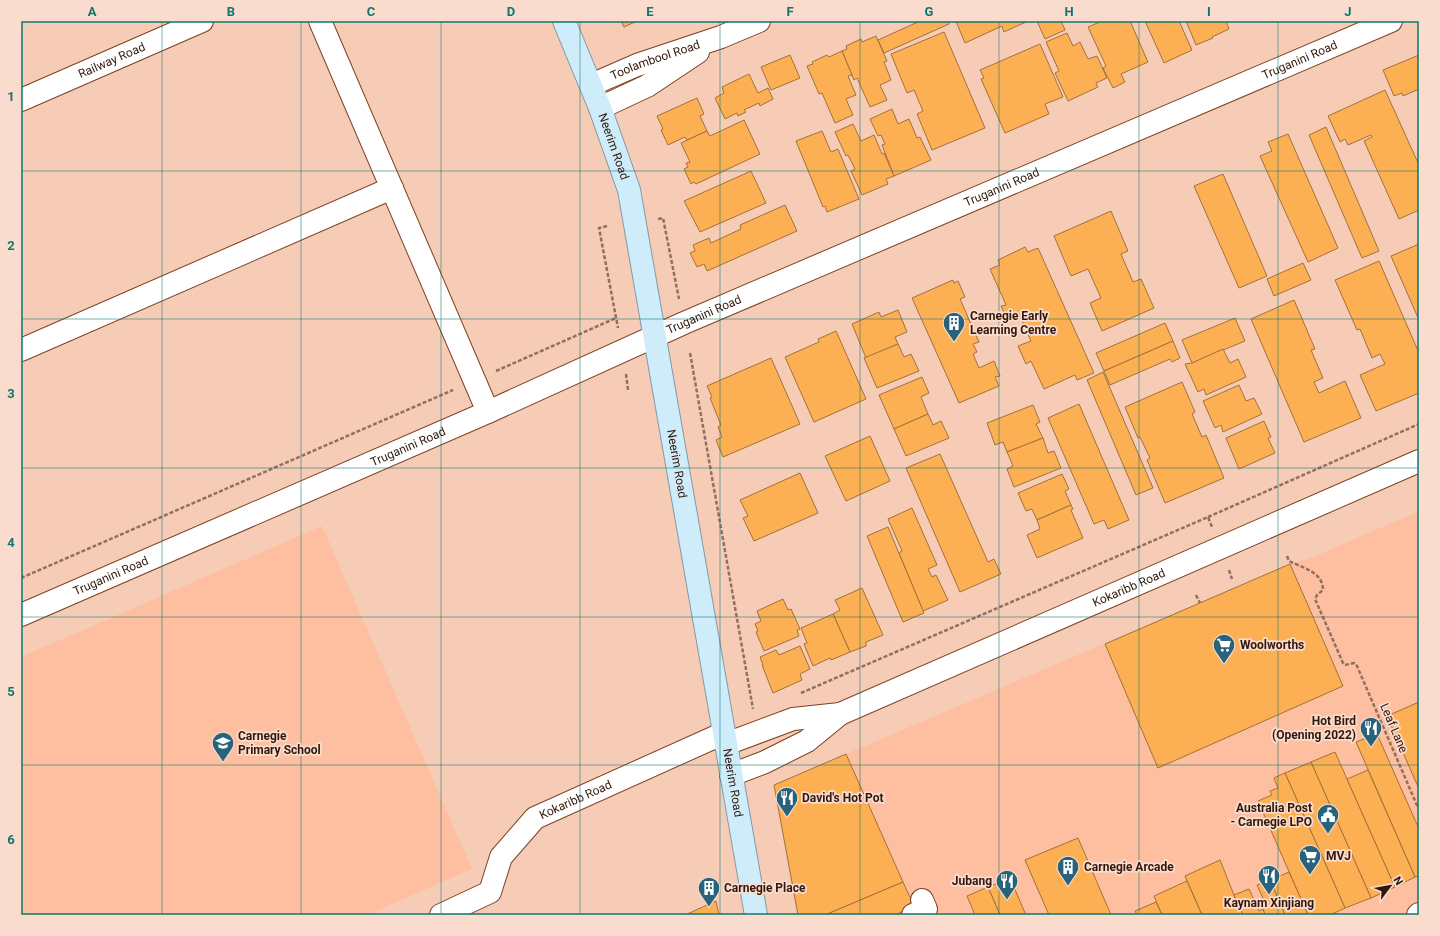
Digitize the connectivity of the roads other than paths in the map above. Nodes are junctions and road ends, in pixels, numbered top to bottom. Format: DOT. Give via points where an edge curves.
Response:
graph roads {
  1 [pos="202,21"];
  2 [pos="320,21"];
  3 [pos="564,21"];
  4 [pos="759,21"];
  5 [pos="1391,21"];
  6 [pos="721,37"];
  7 [pos="591,85"];
  8 [pos="21,100"];
  9 [pos="600,108"];
  10 [pos="392,188"];
  11 [pos="655,336"];
  12 [pos="21,350"];
  13 [pos="488,412"];
  14 [pos="1419,461"];
  15 [pos="21,615"];
  16 [pos="840,714"];
  17 [pos="725,739"];
  18 [pos="731,775"];
  19 [pos="442,915"];
  20 [pos="756,915"];
  1 -- 8 [label="street, Railway Road"];
  2 -- 10 [label="street"];
  3 -- 7 [label="main road, Neerim Road"];
  4 -- 6 [label="street, Toolambool Road"];
  5 -- 11 [label="street, Truganini Road"];
  6 -- 7 [label="street, Toolambool Road" via="637,65"];
  6 -- 9 [label="street, Toolambool Road" via="647,86"];
  7 -- 9 [label="main road, Neerim Road"];
  9 -- 11 [label="main road, Neerim Road" via="629,190"];
  10 -- 12 [label="street"];
  10 -- 13 [label="street"];
  11 -- 13 [label="street, Truganini Road"];
  11 -- 17 [label="main road, Neerim Road"];
  13 -- 15 [label="street, Truganini Road"];
  14 -- 16 [label="street, Kokaribb Road"];
  16 -- 17 [label="street, Kokaribb Road" via="793,719"];
  16 -- 18 [label="street, Kokaribb Road" via="807,741 765,762"];
  17 -- 18 [label="main road, Neerim Road"];
  17 -- 19 [label="street, Kokaribb Road" via="535,818 501,857 490,892"];
  18 -- 20 [label="main road, Neerim Road"];
}
